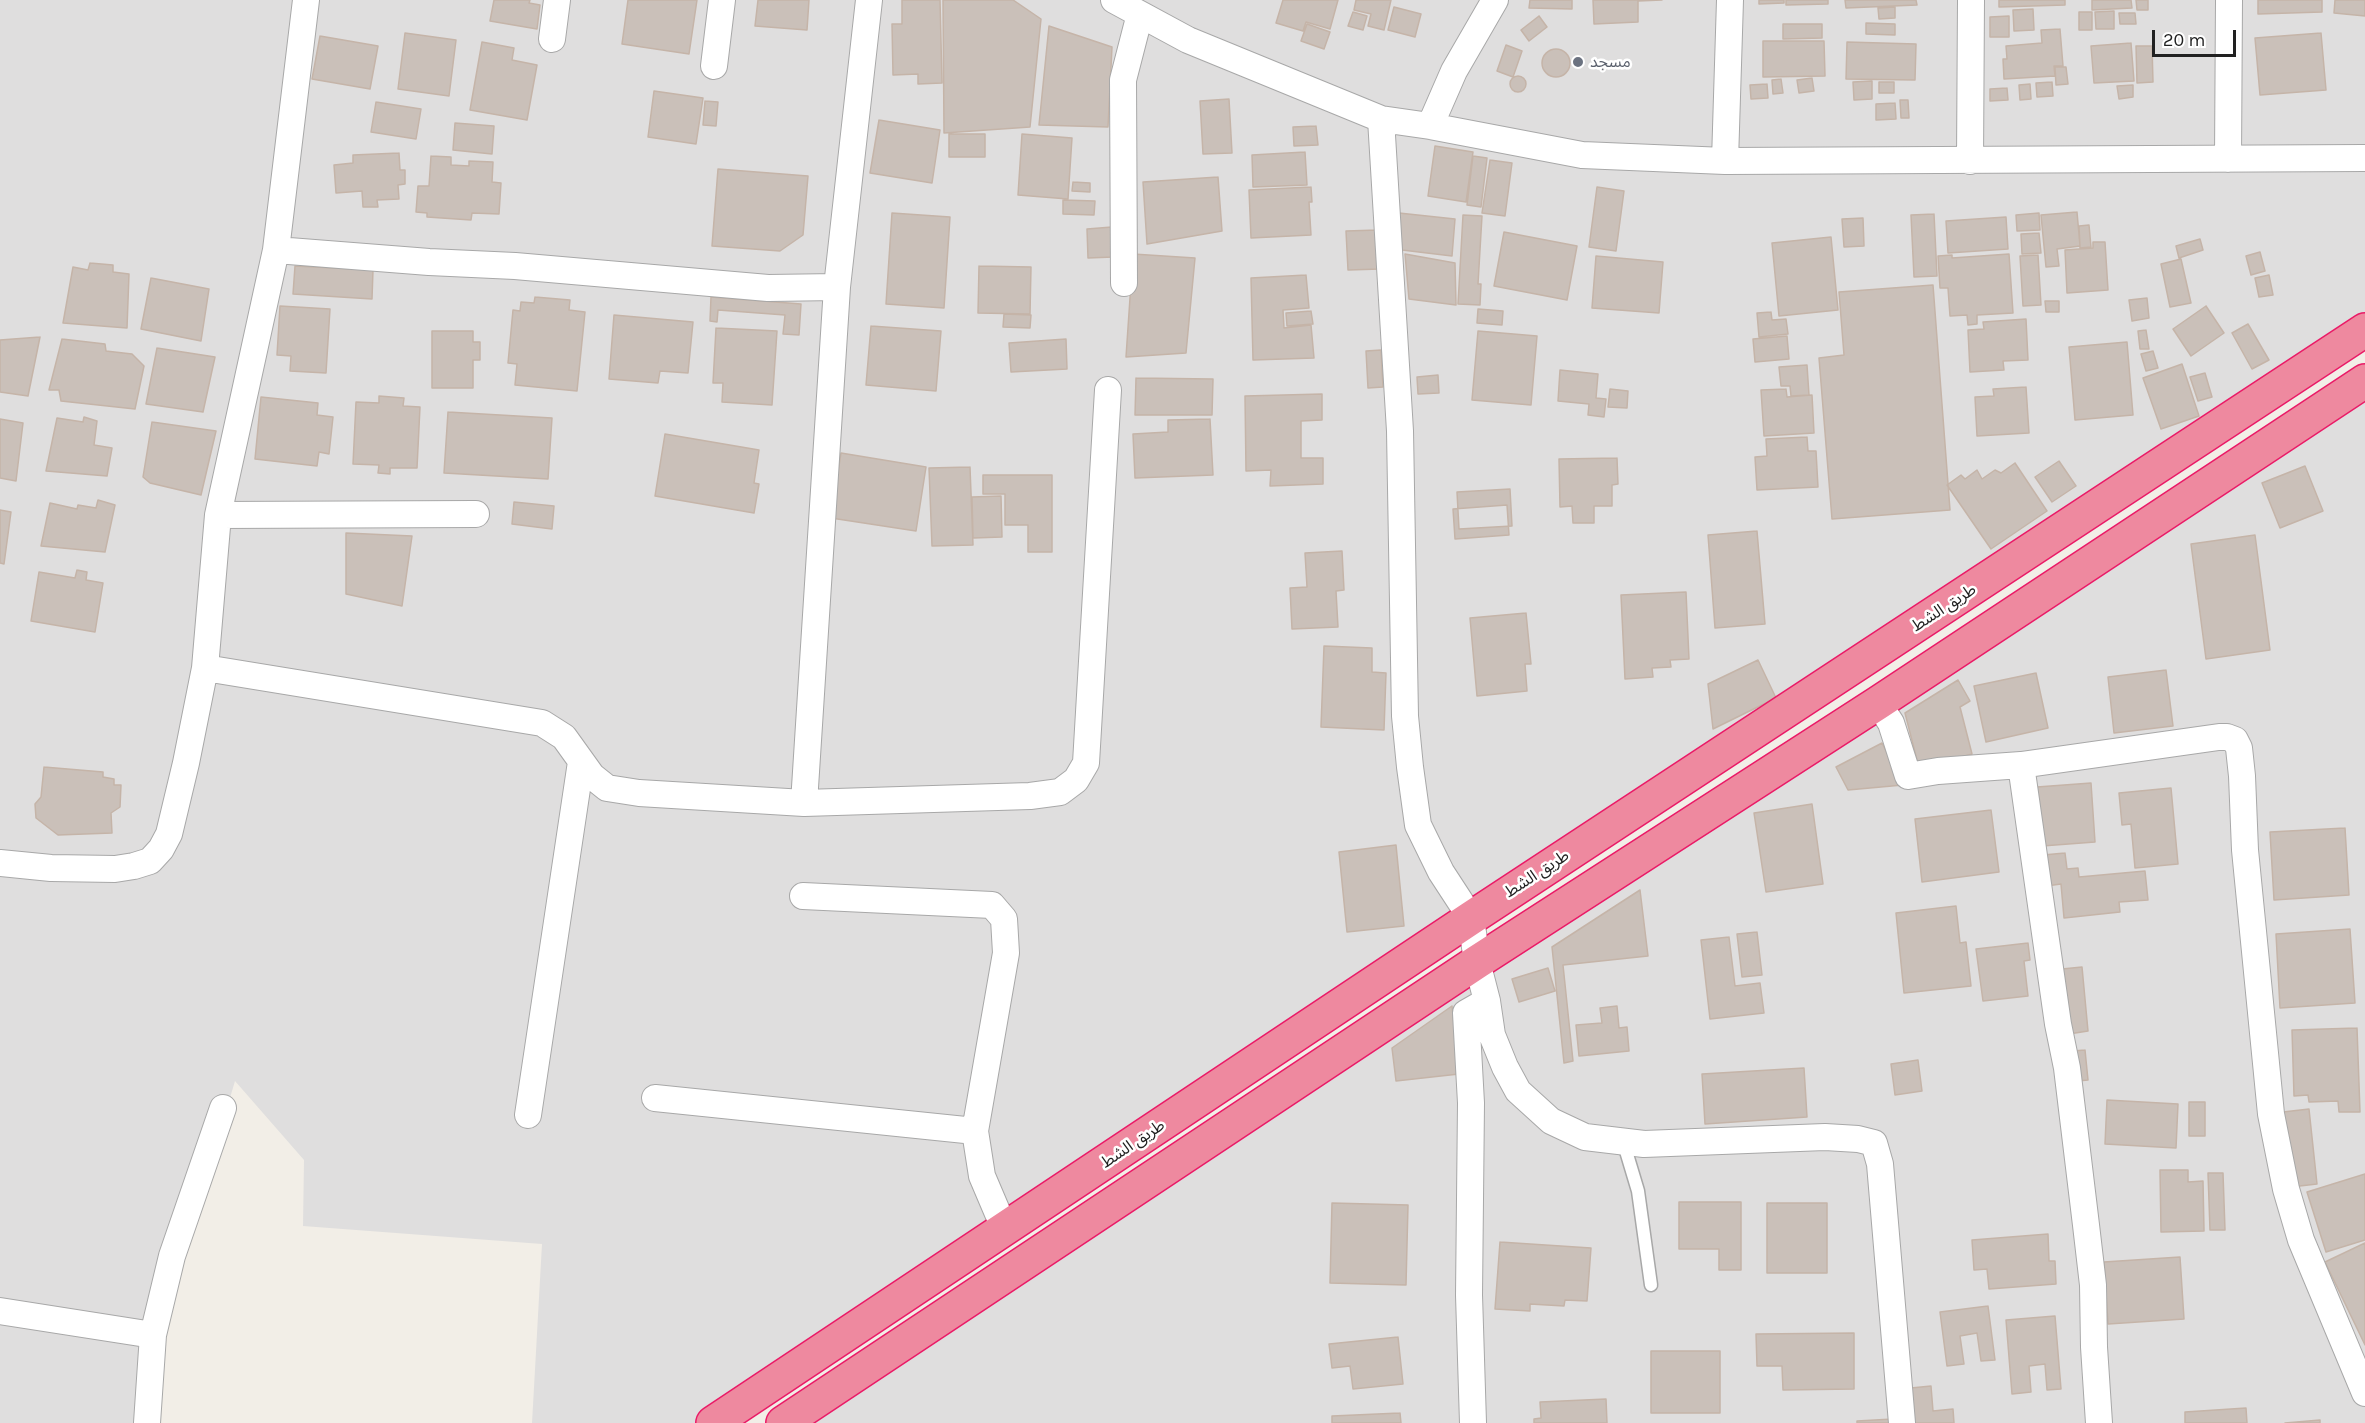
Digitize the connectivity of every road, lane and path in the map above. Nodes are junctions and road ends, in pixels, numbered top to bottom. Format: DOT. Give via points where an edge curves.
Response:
graph roads {
  1 [pos="306,0"];
  2 [pos="557,0"];
  3 [pos="723,0"];
  4 [pos="869,0"];
  5 [pos="1114,0"];
  6 [pos="1495,0"];
  7 [pos="1730,0"];
  8 [pos="1971,0"];
  9 [pos="2229,0"];
  10 [pos="1140,14"];
  11 [pos="552,39"];
  12 [pos="714,66"];
  13 [pos="1381,119"];
  14 [pos="1430,126"];
  15 [pos="2365,158"];
  16 [pos="2228,159"];
  17 [pos="1725,161"];
  18 [pos="1970,161"];
  19 [pos="276,250"];
  20 [pos="1124,283"];
  21 [pos="837,287"];
  22 [pos="2365,330"];
  23 [pos="2365,381"];
  24 [pos="1108,390"];
  25 [pos="476,513"];
  26 [pos="219,515"];
  27 [pos="205,668"];
  28 [pos="1878,704"];
  29 [pos="581,762"];
  30 [pos="2021,765"];
  31 [pos="804,803"];
  32 [pos="0,863"];
  33 [pos="802,896"];
  34 [pos="1471,918"];
  35 [pos="1477,962"];
  36 [pos="1487,1000"];
  37 [pos="655,1098"];
  38 [pos="223,1108"];
  39 [pos="528,1114"];
  40 [pos="975,1131"];
  41 [pos="1623,1141"];
  42 [pos="1005,1230"];
  43 [pos="1652,1285"];
  44 [pos="0,1311"];
  45 [pos="153,1335"];
  46 [pos="2365,1393"];
  47 [pos="147,1423"];
  48 [pos="713,1423"];
  49 [pos="783,1423"];
  50 [pos="1473,1423"];
  51 [pos="1902,1423"];
  52 [pos="2100,1423"];
  1 -- 19 [label="street"];
  2 -- 11 [label="street"];
  3 -- 12 [label="street"];
  4 -- 21 [label="street"];
  5 -- 10 [label="street"];
  6 -- 14 [label="street" via="1454,71"];
  7 -- 17 [label="street"];
  8 -- 18 [label="street"];
  9 -- 16 [label="street"];
  10 -- 13 [label="street" via="1188,40"];
  10 -- 20 [label="street" via="1123,80"];
  13 -- 14 [label="street"];
  13 -- 34 [label="street" via="1400,431 1405,716 1410,767 1418,825 1441,872"];
  14 -- 17 [label="street" via="1582,155"];
  15 -- 16 [label="street"];
  16 -- 18 [label="street"];
  17 -- 18 [label="street"];
  19 -- 21 [label="street" via="768,288"];
  19 -- 26 [label="street"];
  21 -- 31 [label="street"];
  22 -- 34 [label="highway, طريق الشط"];
  23 -- 28 [label="highway"];
  24 -- 31 [label="street" via="1086,763 1076,780 1060,792 1030,796"];
  25 -- 26 [label="street"];
  26 -- 27 [label="street"];
  27 -- 29 [label="street" via="542,723 564,737"];
  27 -- 32 [label="street" via="169,834 150,861 115,869"];
  28 -- 30 [label="street" via="1891,723 1908,776"];
  28 -- 35 [label="highway"];
  29 -- 31 [label="street" via="607,788"];
  29 -- 39 [label="street"];
  30 -- 46 [label="street" via="2219,737 2235,740 2242,776 2245,850 2271,1114 2301,1240"];
  30 -- 52 [label="street" via="2067,1068 2093,1285"];
  33 -- 40 [label="street" via="992,905 1004,919 1006,953"];
  34 -- 35 [label="street"];
  34 -- 42 [label="highway, طريق الشط"];
  35 -- 36 [label="street"];
  35 -- 49 [label="highway"];
  36 -- 41 [label="street" via="1492,1035 1518,1091 1551,1121 1584,1137"];
  36 -- 50 [label="street" via="1466,1013 1471,1103 1469,1295"];
  37 -- 40 [label="street"];
  38 -- 45 [label="street" via="172,1256"];
  40 -- 42 [label="street" via="982,1176"];
  41 -- 43 [label="lane" via="1638,1191"];
  41 -- 51 [label="street" via="1644,1144 1825,1137 1874,1143 1880,1164"];
  42 -- 48 [label="highway, طريق الشط"];
  44 -- 45 [label="street"];
  45 -- 47 [label="street"];
}
